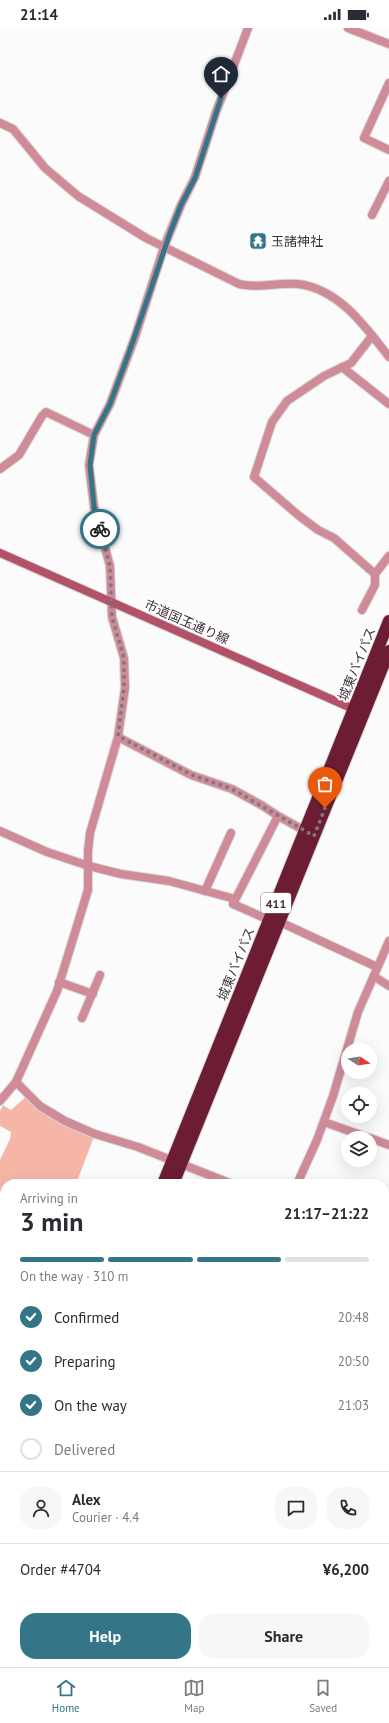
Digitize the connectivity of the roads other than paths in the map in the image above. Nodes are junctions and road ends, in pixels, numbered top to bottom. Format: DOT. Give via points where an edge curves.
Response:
graph roads {
  1 [pos="248,28"];
  2 [pos="348,28"];
  3 [pos="389,44"];
  4 [pos="389,83"];
  5 [pos="0,123"];
  6 [pos="389,150"];
  7 [pos="389,181"];
  8 [pos="372,215"];
  9 [pos="164,247"];
  10 [pos="372,336"];
  11 [pos="389,357"];
  12 [pos="342,367"];
  13 [pos="389,404"];
  14 [pos="94,435"];
  15 [pos="0,468"];
  16 [pos="0,553"];
  17 [pos="389,556"];
  18 [pos="375,574"];
  19 [pos="112,602"];
  20 [pos="362,610"];
  21 [pos="389,621"];
  22 [pos="389,651"];
  23 [pos="358,712"];
  24 [pos="118,736"];
  25 [pos="278,816"];
  26 [pos="0,831"];
  27 [pos="230,833"];
  28 [pos="309,833"];
  29 [pos="88,866"];
  30 [pos="205,892"];
  31 [pos="235,900"];
  32 [pos="274,921"];
  33 [pos="389,941"];
  34 [pos="378,967"];
  35 [pos="100,975"];
  36 [pos="375,977"];
  37 [pos="59,982"];
  38 [pos="389,986"];
  39 [pos="93,994"];
  40 [pos="82,1018"];
  41 [pos="16,1082"];
  42 [pos="0,1101"];
  43 [pos="324,1122"];
  44 [pos="350,1131"];
  45 [pos="377,1141"];
  46 [pos="389,1145"];
  47 [pos="177,1162"];
  48 [pos="166,1179"];
  49 [pos="174,1179"];
  50 [pos="220,1179"];
  51 [pos="299,1179"];
  1 -- 9 [label="street" via="216,112 195,178"];
  2 -- 3 [label="street"];
  4 -- 6 [label="street" via="364,138"];
  5 -- 9 [label="street" via="13,129 45,168 78,196"];
  7 -- 8 [label="street"];
  9 -- 10 [label="street" via="239,284 296,284 323,292 347,308"];
  9 -- 14 [label="street" via="135,337 110,404"];
  10 -- 11 [label="street"];
  10 -- 12 [label="street" via="351,363"];
  12 -- 13 [label="street"];
  12 -- 18 [label="street" via="287,401 272,422 254,476 318,530 334,538"];
  14 -- 15 [label="street" via="46,412 19,455"];
  14 -- 19 [label="street" via="90,465 93,500 110,566"];
  16 -- 19 [label="street, 市道国玉通り線"];
  17 -- 18 [label="street"];
  18 -- 20 [label="street" via="375,586"];
  19 -- 23 [label="street, 市道国玉通り線"];
  19 -- 24 [label="street" via="112,617 124,658 124,688"];
  21 -- 23 [label="highway, 城東バイパス / 411"];
  22 -- 23 [label="highway, 城東バイパス / 411"];
  23 -- 28 [label="highway, 城東バイパス / 411"];
  24 -- 25 [label="street" via="192,775 232,789"];
  24 -- 29 [label="street" via="90,833"];
  25 -- 28 [label="street"];
  25 -- 31 [label="street"];
  26 -- 29 [label="street" via="47,852"];
  27 -- 30 [label="street"];
  28 -- 32 [label="highway, 城東バイパス / 411"];
  29 -- 30 [label="street"];
  29 -- 37 [label="street" via="88,890"];
  30 -- 31 [label="street"];
  31 -- 32 [label="street" via="233,904"];
  32 -- 34 [label="street"];
  32 -- 47 [label="highway, 城東バイパス / 411"];
  33 -- 34 [label="street"];
  34 -- 36 [label="street"];
  35 -- 39 [label="street"];
  36 -- 38 [label="street"];
  36 -- 43 [label="street" via="358,1012"];
  37 -- 39 [label="street"];
  37 -- 41 [label="street"];
  39 -- 40 [label="street"];
  41 -- 42 [label="street"];
  41 -- 47 [label="street" via="40,1106 65,1121"];
  43 -- 44 [label="street"];
  43 -- 51 [label="street"];
  45 -- 46 [label="street"];
  47 -- 48 [label="highway, 城東バイパス / 411"];
  47 -- 49 [label="highway, 城東バイパス / 411"];
  47 -- 50 [label="street"];
}
